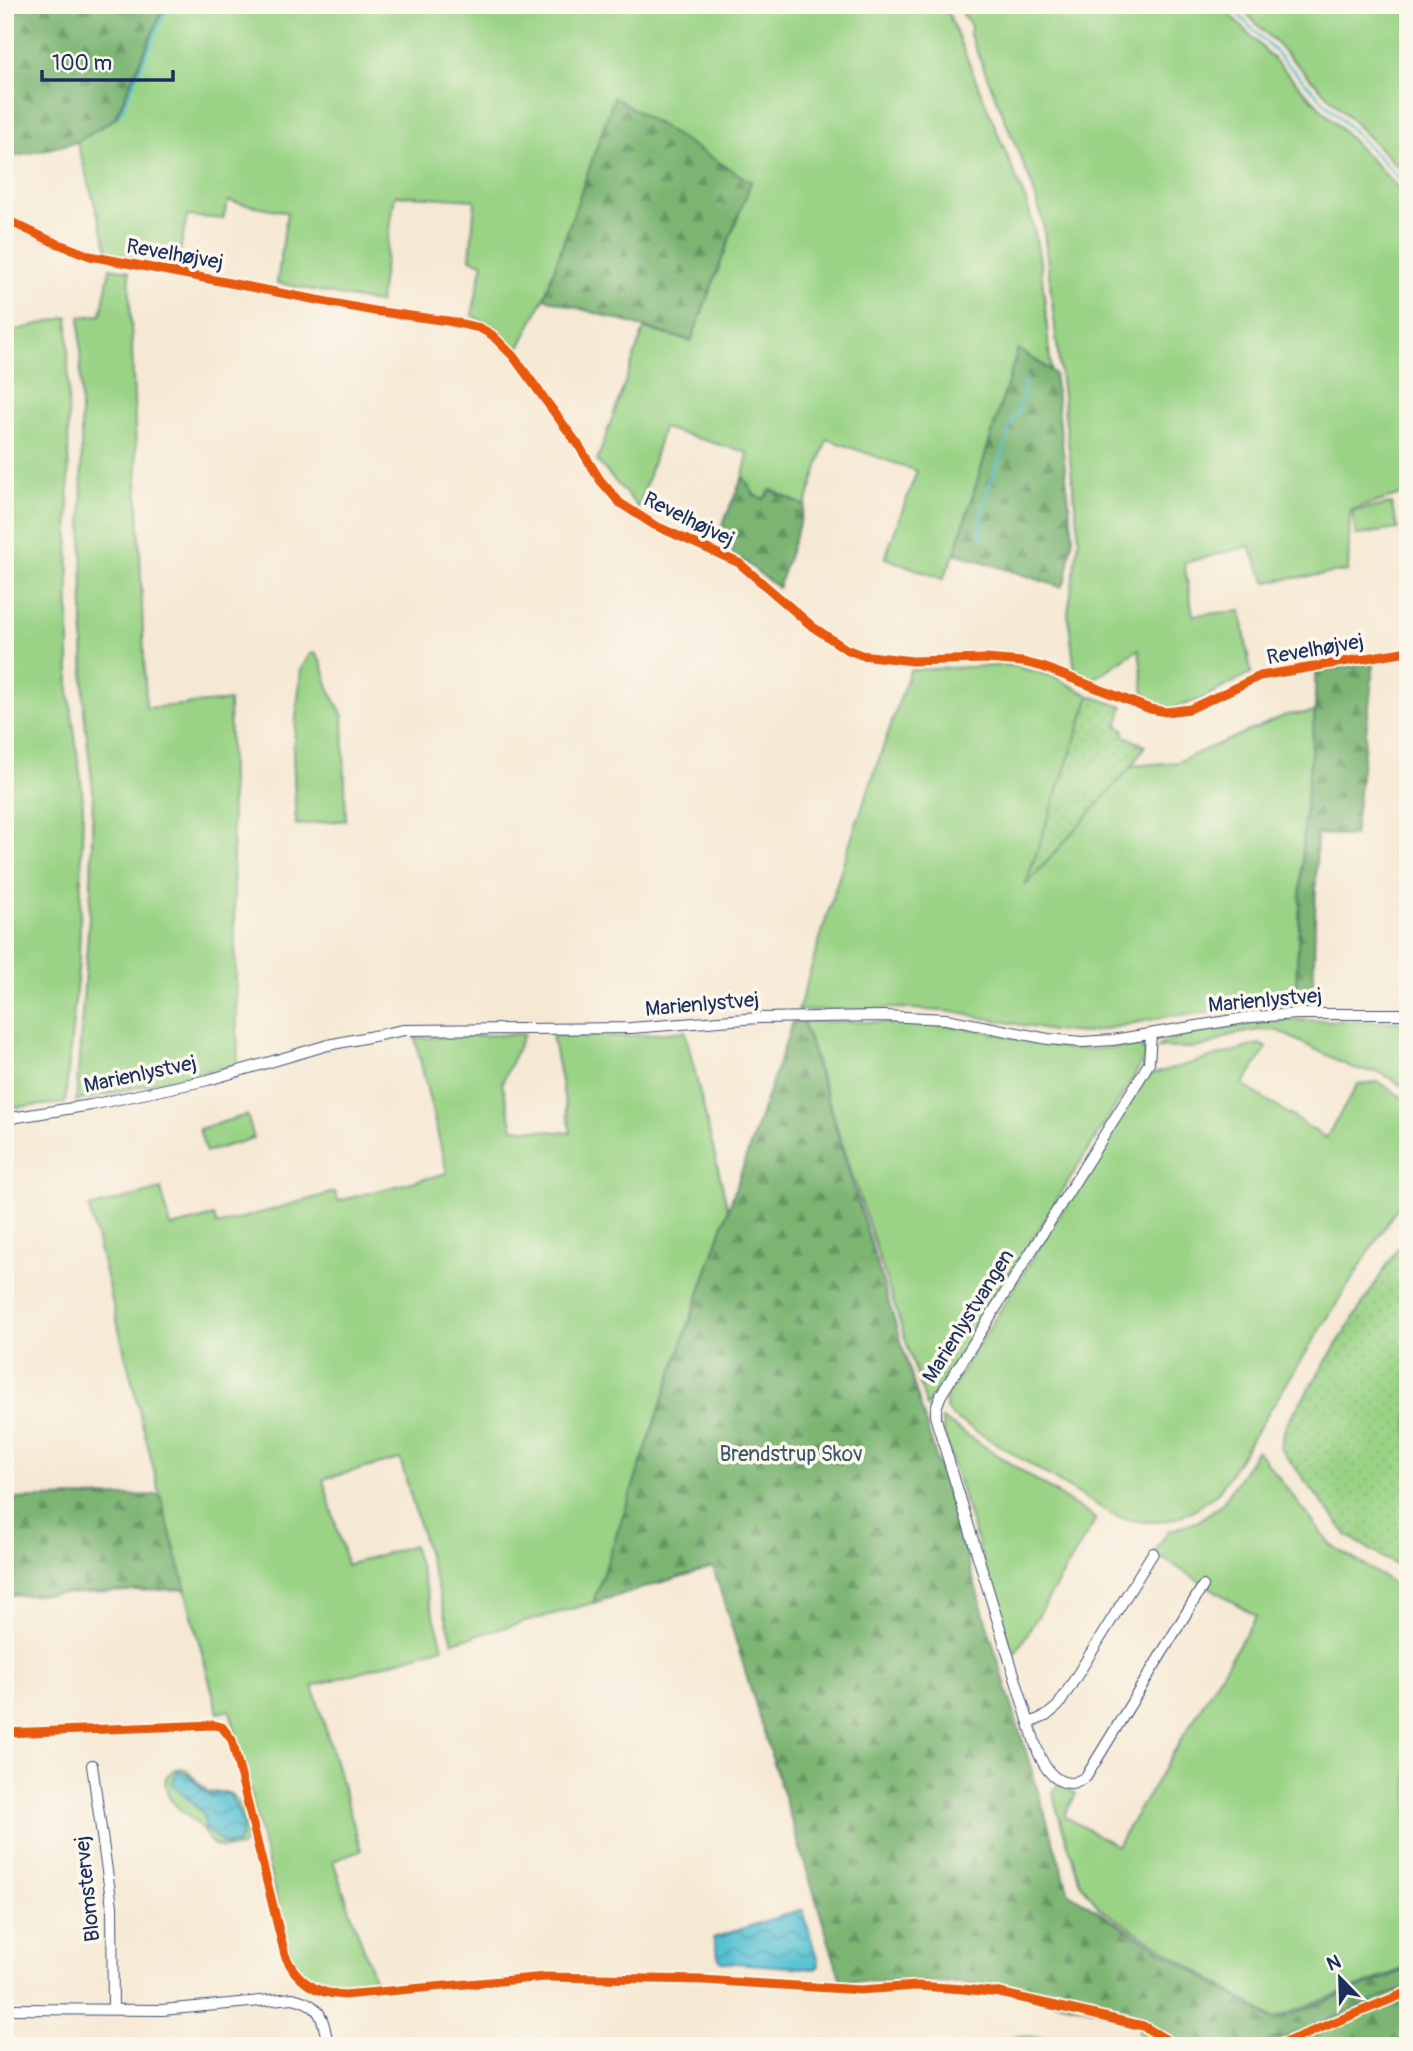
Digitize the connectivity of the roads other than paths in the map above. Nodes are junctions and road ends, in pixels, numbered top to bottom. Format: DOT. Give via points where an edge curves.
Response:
graph roads {
  1 [pos="5,219"];
  2 [pos="1408,651"];
  3 [pos="1408,1014"];
  4 [pos="1151,1034"];
  5 [pos="5,1119"];
  6 [pos="1153,1553"];
  7 [pos="1203,1586"];
  8 [pos="1028,1723"];
  9 [pos="92,1765"];
  10 [pos="5,2009"];
  11 [pos="113,2010"];
  12 [pos="328,2046"];
  1 -- 2 [label="street, Revelhøjvej" via="90,256 480,328 513,356 620,503 654,525 739,562 813,627 861,655 912,661 1023,662 1166,712 1190,709 1260,676"];
  3 -- 4 [label="street, Marienlystvej" via="1251,1017"];
  4 -- 5 [label="street, Marienlystvej" via="1082,1042 946,1019 884,1017 758,1018 631,1028 404,1030 328,1045 208,1080"];
  4 -- 8 [label="street, Marienlystvangen" via="1149,1063 1143,1075 936,1408 939,1431"];
  6 -- 8 [label="street" via="1058,1706"];
  7 -- 8 [label="street, Marienlystvangen" via="1086,1777 1071,1783 1051,1773"];
  9 -- 11 [label="street, Blomstervej" via="112,1906"];
  10 -- 11 [label="street"];
  11 -- 12 [label="street" via="293,1998 315,2007 323,2018"];
}
